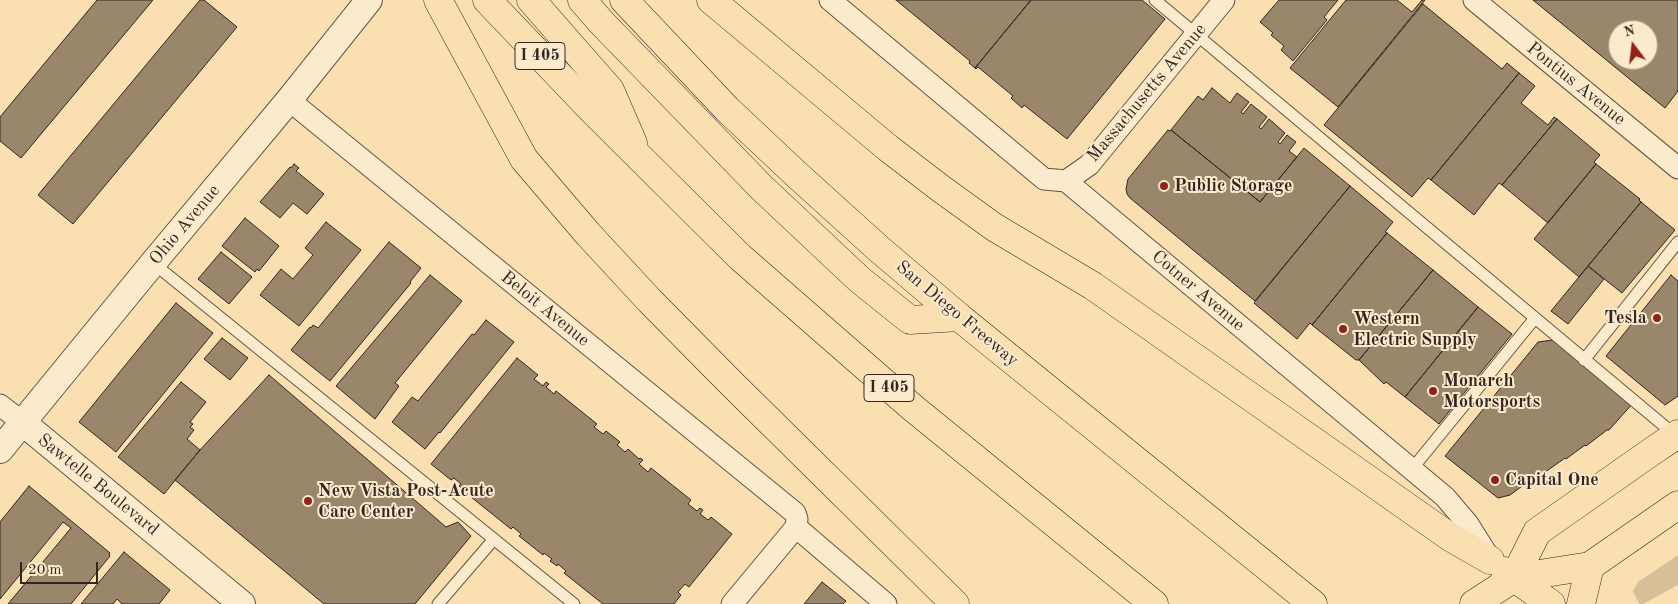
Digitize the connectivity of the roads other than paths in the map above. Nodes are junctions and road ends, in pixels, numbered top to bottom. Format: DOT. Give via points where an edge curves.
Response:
graph roads {
  1 [pos="369,0"];
  2 [pos="438,0"];
  3 [pos="487,0"];
  4 [pos="531,0"];
  5 [pos="582,0"];
  6 [pos="624,0"];
  7 [pos="711,0"];
  8 [pos="830,0"];
  9 [pos="1155,0"];
  10 [pos="1224,0"];
  11 [pos="1474,0"];
  12 [pos="1196,34"];
  13 [pos="289,100"];
  14 [pos="638,156"];
  15 [pos="1678,168"];
  16 [pos="1066,181"];
  17 [pos="1678,242"];
  18 [pos="153,263"];
  19 [pos="959,317"];
  20 [pos="1535,318"];
  21 [pos="1584,360"];
  22 [pos="0,405"];
  23 [pos="22,422"];
  24 [pos="1677,435"];
  25 [pos="0,450"];
  26 [pos="1412,469"];
  27 [pos="1678,505"];
  28 [pos="796,523"];
  29 [pos="494,539"];
  30 [pos="1490,560"];
  31 [pos="1590,566"];
  32 [pos="1514,578"];
  33 [pos="242,604"];
  34 [pos="438,604"];
  35 [pos="574,604"];
  36 [pos="732,604"];
  37 [pos="886,604"];
  38 [pos="955,604"];
  39 [pos="1154,604"];
  40 [pos="1313,604"];
  41 [pos="1474,604"];
  42 [pos="1551,604"];
  43 [pos="1581,604"];
  1 -- 13 [label="street, Ohio Avenue"];
  2 -- 38 [label="main road" via="524,158 588,234 724,376"];
  3 -- 14 [label="main road, I 405"];
  4 -- 14 [label="main road" via="610,90"];
  5 -- 19 [label="main road" via="762,188 860,280 910,320"];
  6 -- 19 [label="main road, San Diego Freeway" via="775,155"];
  7 -- 30 [label="main road" via="888,148 994,227 1093,286 1442,531"];
  8 -- 16 [label="street" via="1044,180"];
  9 -- 12 [label="lane"];
  10 -- 12 [label="street, Massachusetts Avenue"];
  11 -- 15 [label="street, Pontius Avenue"];
  12 -- 16 [label="street, Massachusetts Avenue" via="1089,165"];
  12 -- 20 [label="lane"];
  13 -- 18 [label="street, Ohio Avenue"];
  13 -- 28 [label="street, Beloit Avenue" via="790,508 795,513"];
  14 -- 39 [label="main road, I 405" via="740,257 824,331 913,408"];
  16 -- 26 [label="street, Cotner Avenue"];
  17 -- 21 [label="lane"];
  18 -- 23 [label="street, Ohio Avenue"];
  18 -- 29 [label="lane"];
  19 -- 40 [label="main road, San Diego Freeway"];
  20 -- 21 [label="lane"];
  20 -- 26 [label="lane"];
  21 -- 24 [label="lane"];
  22 -- 23 [label="street, Sawtelle Boulevard"];
  23 -- 25 [label="street, Ohio Avenue"];
  23 -- 33 [label="street, Sawtelle Boulevard"];
  24 -- 32 [label="main road" via="1537,532"];
  26 -- 30 [label="street, Cotner Avenue" via="1445,497 1468,524"];
  27 -- 31 [label="main road"];
  28 -- 36 [label="street"];
  28 -- 37 [label="street, Beloit Avenue"];
  29 -- 34 [label="lane"];
  29 -- 35 [label="lane"];
  30 -- 32 [label="main road, Cotner Avenue"];
  31 -- 32 [label="main road"];
  31 -- 43 [label="main road"];
  32 -- 41 [label="main road"];
  32 -- 42 [label="main road, Cotner Avenue"];
}
